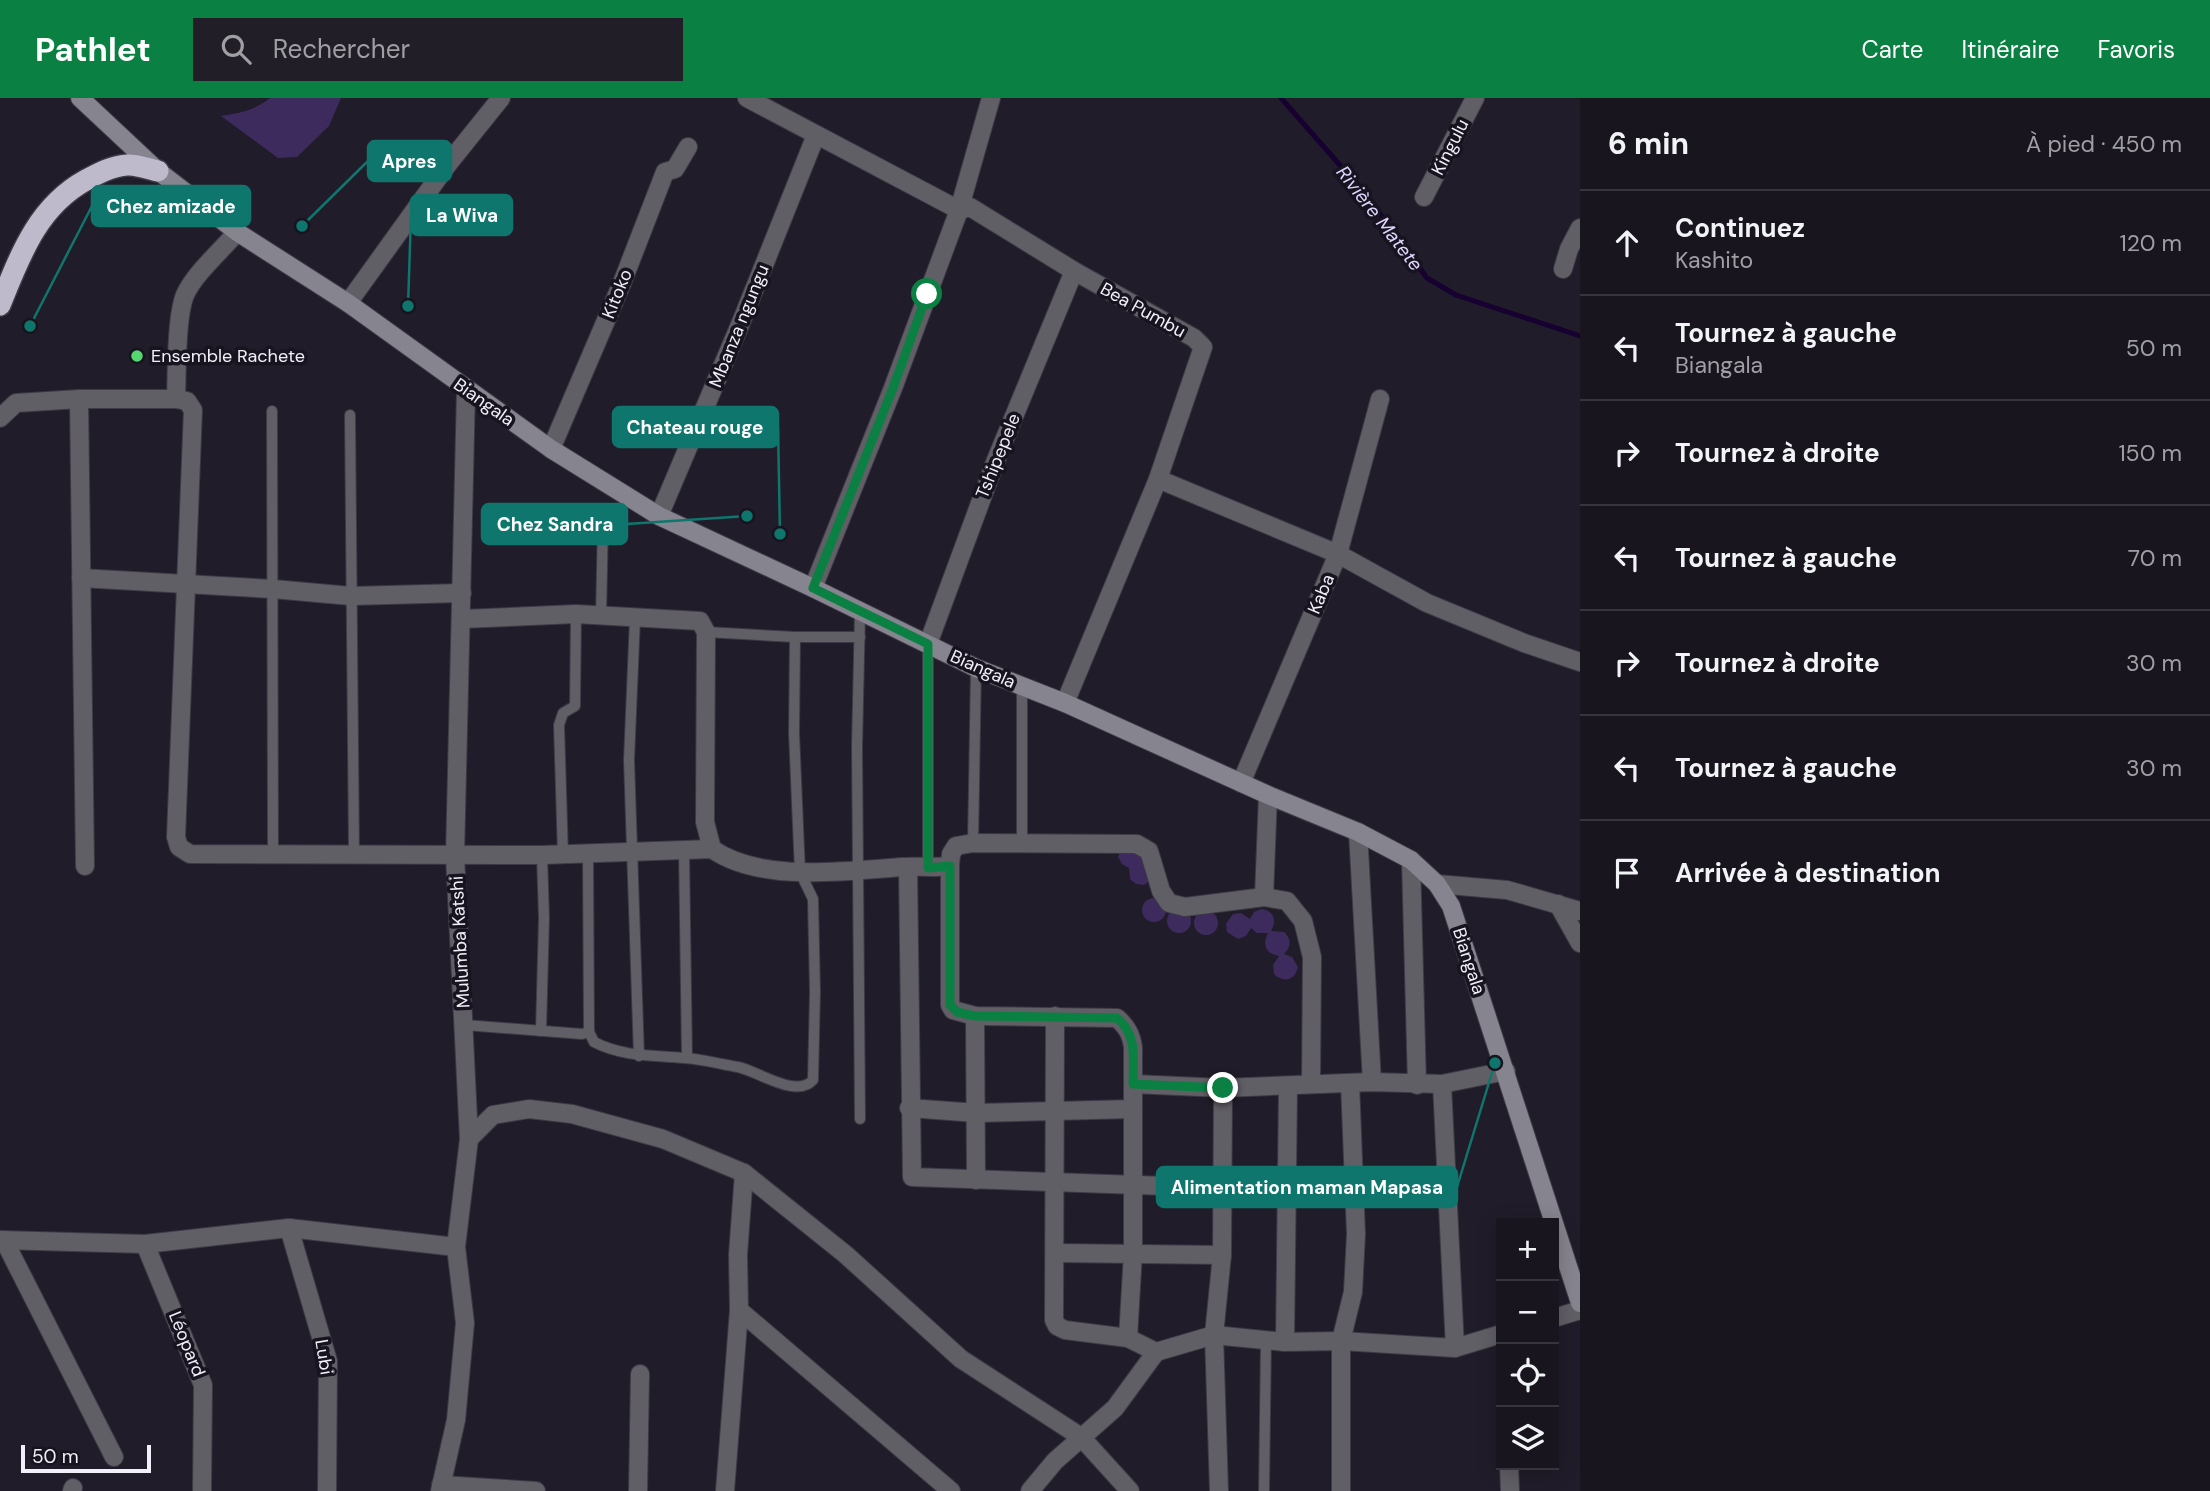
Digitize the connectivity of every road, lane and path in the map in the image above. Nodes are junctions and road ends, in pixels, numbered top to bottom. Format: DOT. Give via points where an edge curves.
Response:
graph roads {
  1 [pos="80,98"];
  2 [pos="501,98"];
  3 [pos="991,98"];
  4 [pos="1475,98"];
  5 [pos="758,101"];
  6 [pos="816,135"];
  7 [pos="688,147"];
  8 [pos="158,172"];
  9 [pos="1424,197"];
  10 [pos="959,210"];
  11 [pos="1580,228"];
  12 [pos="237,232"];
  13 [pos="1563,269"];
  14 [pos="1074,271"];
  15 [pos="348,303"];
  16 [pos="0,305"];
  17 [pos="466,390"];
  18 [pos="79,399"];
  19 [pos="176,399"];
  20 [pos="1380,399"];
  21 [pos="272,411"];
  22 [pos="350,415"];
  23 [pos="0,418"];
  24 [pos="551,449"];
  25 [pos="1158,479"];
  26 [pos="659,516"];
  27 [pos="603,522"];
  28 [pos="1338,554"];
  29 [pos="81,578"];
  30 [pos="184,583"];
  31 [pos="813,588"];
  32 [pos="273,589"];
  33 [pos="462,593"];
  34 [pos="351,596"];
  35 [pos="860,611"];
  36 [pos="576,614"];
  37 [pos="601,616"];
  38 [pos="635,618"];
  39 [pos="463,619"];
  40 [pos="706,632"];
  41 [pos="795,637"];
  42 [pos="860,637"];
  43 [pos="928,644"];
  44 [pos="1580,662"];
  45 [pos="976,667"];
  46 [pos="1022,686"];
  47 [pos="1065,704"];
  48 [pos="1241,783"];
  49 [pos="1269,795"];
  50 [pos="1358,832"];
  51 [pos="1022,842"];
  52 [pos="973,844"];
  53 [pos="712,849"];
  54 [pos="684,850"];
  55 [pos="634,851"];
  56 [pos="273,854"];
  57 [pos="354,854"];
  58 [pos="588,854"];
  59 [pos="542,855"];
  60 [pos="563,855"];
  61 [pos="455,856"];
  62 [pos="1411,860"];
  63 [pos="85,866"];
  64 [pos="950,866"];
  65 [pos="908,867"];
  66 [pos="928,868"];
  67 [pos="859,870"];
  68 [pos="800,872"];
  69 [pos="1437,884"];
  70 [pos="1264,897"];
  71 [pos="1558,904"];
  72 [pos="1580,911"];
  73 [pos="1580,943"];
  74 [pos="975,1016"];
  75 [pos="1055,1016"];
  76 [pos="464,1025"];
  77 [pos="541,1031"];
  78 [pos="589,1032"];
  79 [pos="639,1056"];
  80 [pos="687,1058"];
  81 [pos="1506,1071"];
  82 [pos="1372,1082"];
  83 [pos="1350,1083"];
  84 [pos="1133,1084"];
  85 [pos="1311,1084"];
  86 [pos="1442,1084"];
  87 [pos="1417,1085"];
  88 [pos="1288,1087"];
  89 [pos="1223,1088"];
  90 [pos="909,1108"];
  91 [pos="1133,1109"];
  92 [pos="976,1112"];
  93 [pos="1054,1112"];
  94 [pos="860,1119"];
  95 [pos="469,1139"];
  96 [pos="744,1172"];
  97 [pos="1352,1177"];
  98 [pos="976,1180"];
  99 [pos="1055,1182"];
  100 [pos="1287,1182"];
  101 [pos="1133,1183"];
  102 [pos="1223,1188"];
  103 [pos="289,1228"];
  104 [pos="2,1240"];
  105 [pos="145,1244"];
  106 [pos="456,1247"];
  107 [pos="1056,1252"];
  108 [pos="1133,1252"];
  109 [pos="1222,1255"];
  110 [pos="1580,1303"];
  111 [pos="739,1310"];
  112 [pos="1580,1310"];
  113 [pos="1559,1316"];
  114 [pos="1214,1335"];
  115 [pos="1496,1336"];
  116 [pos="1128,1338"];
  117 [pos="1266,1340"];
  118 [pos="1341,1341"];
  119 [pos="1285,1342"];
  120 [pos="1455,1348"];
  121 [pos="1156,1352"];
  122 [pos="640,1374"];
  123 [pos="1081,1437"];
  124 [pos="114,1457"];
  125 [pos="1509,1470"];
  126 [pos="441,1488"];
  127 [pos="202,1491"];
  128 [pos="327,1491"];
  129 [pos="536,1491"];
  130 [pos="638,1491"];
  131 [pos="725,1491"];
  132 [pos="951,1491"];
  133 [pos="1030,1491"];
  134 [pos="1130,1491"];
  135 [pos="1219,1491"];
  136 [pos="1264,1491"];
  137 [pos="1341,1491"];
  138 [pos="1510,1491"];
  1 -- 8 [label="street, Biangala"];
  2 -- 15 [label="street"];
  3 -- 10 [label="street"];
  4 -- 9 [label="street, Kingulu"];
  5 -- 6 [label="street, Bea Pumbu"];
  6 -- 10 [label="street, Bea Pumbu"];
  6 -- 26 [label="street, Mbanza ngungu"];
  7 -- 24 [label="street, Kitoko" via="675,169 665,172"];
  8 -- 12 [label="street, Biangala"];
  8 -- 16 [label="highway" via="128,165 78,184 41,219"];
  10 -- 14 [label="street, Bea Pumbu" via="970,207"];
  10 -- 31 [label="street"];
  11 -- 13 [label="street"];
  12 -- 15 [label="street, Biangala"];
  12 -- 19 [label="street" via="184,298"];
  14 -- 25 [label="street, Bea Pumbu" via="1203,347"];
  14 -- 43 [label="street, Tshipepele" via="996,460"];
  15 -- 17 [label="street, Biangala"];
  17 -- 24 [label="street, Biangala"];
  17 -- 33 [label="street, Mulumba Katshi"];
  18 -- 19 [label="street"];
  18 -- 23 [label="street" via="16,403"];
  18 -- 29 [label="street"];
  19 -- 30 [label="street" via="187,401 193,410"];
  20 -- 28 [label="street, Kaba"];
  21 -- 32 [label="lane"];
  22 -- 34 [label="lane"];
  24 -- 26 [label="street, Biangala"];
  25 -- 28 [label="street"];
  25 -- 47 [label="street, Bea Pumbu"];
  26 -- 31 [label="street, Biangala"];
  27 -- 37 [label="lane"];
  28 -- 44 [label="street" via="1427,603"];
  28 -- 48 [label="street, Kaba"];
  29 -- 30 [label="street"];
  29 -- 63 [label="street"];
  30 -- 32 [label="street"];
  30 -- 56 [label="street" via="179,847 190,854"];
  31 -- 35 [label="street, Biangala"];
  32 -- 34 [label="street"];
  32 -- 56 [label="lane"];
  33 -- 34 [label="street"];
  33 -- 39 [label="street, Mulumba Katshi"];
  34 -- 57 [label="lane"];
  35 -- 42 [label="lane"];
  35 -- 43 [label="street, Biangala"];
  36 -- 37 [label="street"];
  36 -- 39 [label="street"];
  36 -- 60 [label="lane" via="575,706 563,713 559,725"];
  37 -- 38 [label="street"];
  38 -- 40 [label="street" via="700,621"];
  38 -- 55 [label="lane" via="629,760"];
  39 -- 61 [label="street, Mulumba Katshi"];
  40 -- 41 [label="lane"];
  40 -- 53 [label="street" via="705,822"];
  41 -- 42 [label="lane"];
  41 -- 68 [label="lane"];
  42 -- 67 [label="lane"];
  43 -- 45 [label="street, Biangala"];
  43 -- 66 [label="lane"];
  45 -- 46 [label="street, Biangala"];
  45 -- 52 [label="lane"];
  46 -- 47 [label="street, Biangala"];
  46 -- 51 [label="lane"];
  47 -- 48 [label="street, Biangala"];
  48 -- 49 [label="street, Biangala"];
  49 -- 50 [label="street, Biangala"];
  49 -- 70 [label="street"];
  50 -- 62 [label="street, Biangala"];
  50 -- 82 [label="street"];
  51 -- 52 [label="street"];
  51 -- 70 [label="street" via="1137,844 1149,851 1169,903 1185,907"];
  52 -- 64 [label="street" via="956,846"];
  53 -- 54 [label="street"];
  53 -- 68 [label="street" via="743,864"];
  54 -- 55 [label="street"];
  54 -- 80 [label="lane"];
  55 -- 58 [label="street"];
  55 -- 79 [label="lane"];
  56 -- 57 [label="street"];
  57 -- 61 [label="street"];
  58 -- 60 [label="street"];
  58 -- 78 [label="lane"];
  59 -- 60 [label="street"];
  59 -- 61 [label="street"];
  59 -- 77 [label="lane"];
  61 -- 76 [label="street, Mulumba Katshi"];
  62 -- 69 [label="street, Biangala"];
  62 -- 87 [label="street"];
  64 -- 66 [label="street"];
  64 -- 74 [label="street" via="950,1005 957,1012"];
  65 -- 66 [label="street"];
  65 -- 67 [label="street"];
  65 -- 90 [label="street"];
  67 -- 68 [label="street"];
  67 -- 94 [label="lane"];
  68 -- 80 [label="lane" via="813,900 813,1080 806,1086 793,1086 770,1081 750,1069"];
  69 -- 71 [label="street" via="1507,890"];
  69 -- 81 [label="street, Biangala" via="1451,906"];
  70 -- 85 [label="street" via="1287,901 1303,921 1312,957"];
  71 -- 72 [label="street"];
  71 -- 73 [label="street"];
  74 -- 75 [label="street"];
  74 -- 92 [label="street"];
  75 -- 84 [label="street" via="1117,1018 1126,1026 1133,1047"];
  75 -- 93 [label="street"];
  76 -- 77 [label="lane"];
  76 -- 95 [label="street, Mulumba Katshi"];
  77 -- 78 [label="lane"];
  78 -- 79 [label="lane" via="601,1046"];
  79 -- 80 [label="lane"];
  81 -- 86 [label="street"];
  81 -- 110 [label="street, Biangala"];
  82 -- 83 [label="street"];
  82 -- 87 [label="street"];
  83 -- 85 [label="street"];
  83 -- 97 [label="street"];
  84 -- 89 [label="street"];
  84 -- 91 [label="street"];
  85 -- 88 [label="street"];
  86 -- 87 [label="street"];
  86 -- 120 [label="street"];
  88 -- 89 [label="street"];
  88 -- 100 [label="street"];
  89 -- 102 [label="street"];
  90 -- 92 [label="street"];
  90 -- 98 [label="street" via="912,1177"];
  91 -- 93 [label="street"];
  91 -- 101 [label="street"];
  92 -- 93 [label="street"];
  92 -- 98 [label="street"];
  93 -- 99 [label="street"];
  95 -- 96 [label="street" via="493,1115 529,1109 572,1114 663,1139"];
  95 -- 106 [label="street, Mulumba Katshi"];
  96 -- 111 [label="street"];
  96 -- 123 [label="street" via="961,1359"];
  97 -- 100 [label="street"];
  97 -- 118 [label="street" via="1356,1234 1353,1292"];
  98 -- 99 [label="street"];
  99 -- 101 [label="street"];
  99 -- 107 [label="street"];
  100 -- 102 [label="street"];
  100 -- 119 [label="street"];
  101 -- 102 [label="street"];
  101 -- 108 [label="street"];
  102 -- 109 [label="street"];
  103 -- 105 [label="street"];
  103 -- 106 [label="street"];
  103 -- 128 [label="street, Lubi" via="328,1361"];
  104 -- 105 [label="street"];
  104 -- 124 [label="street"];
  105 -- 127 [label="street, Léopard" via="203,1385"];
  106 -- 126 [label="street, Mulumba Katshi" via="465,1323 456,1420"];
  107 -- 108 [label="street"];
  107 -- 116 [label="street" via="1057,1326"];
  108 -- 109 [label="street"];
  108 -- 116 [label="street"];
  109 -- 114 [label="street"];
  111 -- 131 [label="street"];
  111 -- 132 [label="street"];
  112 -- 113 [label="street"];
  114 -- 117 [label="street"];
  114 -- 121 [label="street"];
  114 -- 135 [label="street"];
  115 -- 120 [label="street"];
  116 -- 121 [label="street"];
  117 -- 119 [label="street"];
  117 -- 136 [label="lane"];
  118 -- 119 [label="street"];
  118 -- 120 [label="street"];
  118 -- 137 [label="street"];
  121 -- 123 [label="street" via="1115,1408"];
  122 -- 130 [label="street"];
  123 -- 133 [label="street"];
  123 -- 134 [label="street"];
  125 -- 138 [label="street"];
  126 -- 129 [label="street"];
}
